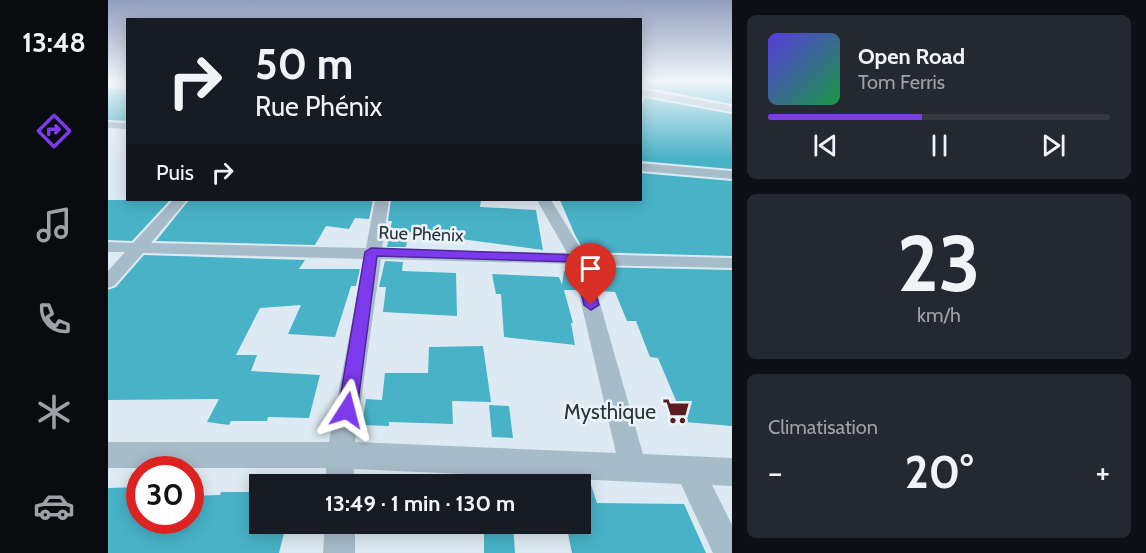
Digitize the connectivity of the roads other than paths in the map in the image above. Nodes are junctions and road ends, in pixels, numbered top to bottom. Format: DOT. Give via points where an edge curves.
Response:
graph roads {
  1 [pos="126,121"];
  2 [pos="108,125"];
  3 [pos="642,167"];
  4 [pos="732,175"];
  5 [pos="179,201"];
  6 [pos="382,201"];
  7 [pos="545,201"];
  8 [pos="108,247"];
  9 [pos="137,247"];
  10 [pos="371,252"];
  11 [pos="579,259"];
  12 [pos="732,262"];
  13 [pos="108,282"];
  14 [pos="108,455"];
  15 [pos="340,455"];
  16 [pos="633,467"];
  17 [pos="690,471"];
  18 [pos="732,472"];
  19 [pos="340,474"];
  20 [pos="340,534"];
  21 [pos="339,553"];
  22 [pos="729,553"];
  1 -- 2 [label="street"];
  3 -- 4 [label="street"];
  5 -- 9 [label="street"];
  6 -- 10 [label="street"];
  7 -- 11 [label="street"];
  8 -- 9 [label="street, Rue Phénix"];
  9 -- 10 [label="street, Rue Phénix"];
  9 -- 13 [label="street"];
  10 -- 11 [label="street, Rue Phénix"];
  10 -- 15 [label="street"];
  11 -- 12 [label="street, Rue Phénix"];
  11 -- 16 [label="street"];
  14 -- 15 [label="street"];
  15 -- 16 [label="street"];
  15 -- 19 [label="street"];
  16 -- 17 [label="street"];
  17 -- 18 [label="street"];
  17 -- 22 [label="street"];
  20 -- 21 [label="street"];
}
